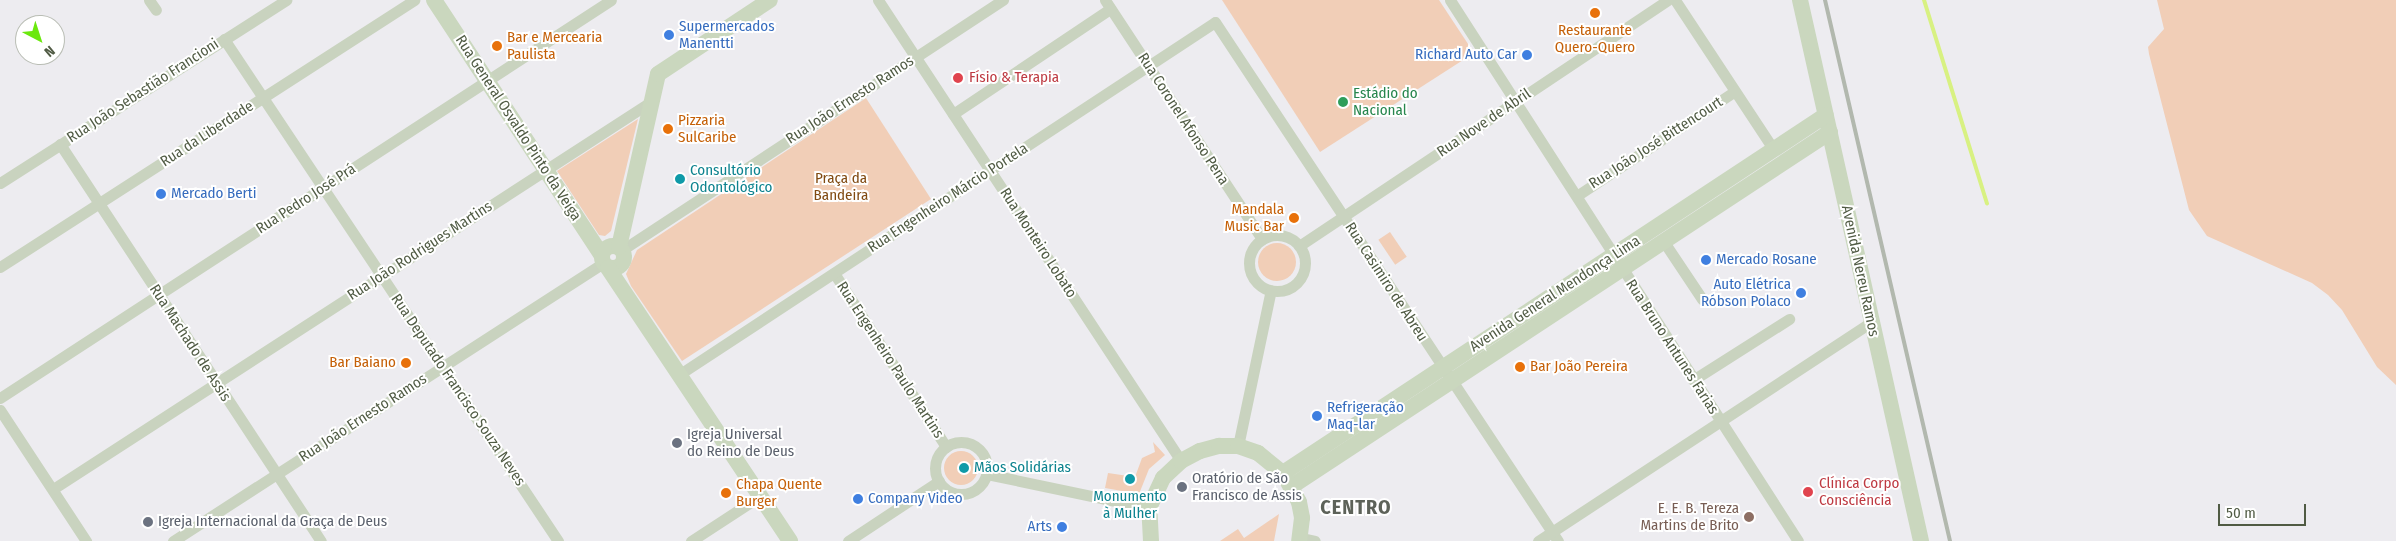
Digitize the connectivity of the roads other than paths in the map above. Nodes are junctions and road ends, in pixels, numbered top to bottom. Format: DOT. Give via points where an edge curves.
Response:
graph roads {
  1 [pos="149,0"];
  2 [pos="286,0"];
  3 [pos="414,0"];
  4 [pos="434,0"];
  5 [pos="611,0"];
  6 [pos="770,0"];
  7 [pos="878,0"];
  8 [pos="1003,0"];
  9 [pos="1450,0"];
  10 [pos="1668,0"];
  11 [pos="1675,0"];
  12 [pos="1800,0"];
  13 [pos="1108,4"];
  14 [pos="156,10"];
  15 [pos="1215,22"];
  16 [pos="224,39"];
  17 [pos="916,57"];
  18 [pos="1148,66"];
  19 [pos="487,81"];
  20 [pos="1735,91"];
  21 [pos="263,98"];
  22 [pos="652,100"];
  23 [pos="1517,101"];
  24 [pos="953,114"];
  25 [pos="1826,115"];
  26 [pos="1830,132"];
  27 [pos="60,144"];
  28 [pos="1774,150"];
  29 [pos="546,170"];
  30 [pos="990,170"];
  31 [pos="0,183"];
  32 [pos="323,188"];
  33 [pos="1578,195"];
  34 [pos="99,203"];
  35 [pos="1343,216"];
  36 [pos="1262,239"];
  37 [pos="1664,242"];
  38 [pos="1299,246"];
  39 [pos="1616,254"];
  40 [pos="613,258"];
  41 [pos="0,267"];
  42 [pos="1622,270"];
  43 [pos="834,273"];
  44 [pos="382,276"];
  45 [pos="1271,290"];
  46 [pos="159,294"];
  47 [pos="1702,299"];
  48 [pos="1789,319"];
  49 [pos="1872,322"];
  50 [pos="442,367"];
  51 [pos="680,374"];
  52 [pos="1448,374"];
  53 [pos="1694,380"];
  54 [pos="217,383"];
  55 [pos="0,398"];
  56 [pos="0,410"];
  57 [pos="1720,421"];
  58 [pos="1238,446"];
  59 [pos="946,447"];
  60 [pos="1181,460"];
  61 [pos="277,474"];
  62 [pos="987,474"];
  63 [pos="1288,480"];
  64 [pos="939,481"];
  65 [pos="53,489"];
  66 [pos="760,496"];
  67 [pos="1149,508"];
  68 [pos="1555,536"];
  69 [pos="1305,540"];
  70 [pos="86,541"];
  71 [pos="173,541"];
  72 [pos="321,541"];
  73 [pos="558,541"];
  74 [pos="691,541"];
  75 [pos="790,541"];
  76 [pos="848,541"];
  77 [pos="1151,541"];
  78 [pos="1538,541"];
  79 [pos="1798,541"];
  80 [pos="1921,541"];
  1 -- 14 [label="street"];
  2 -- 16 [label="street, Rua João Sebastião Francioni"];
  3 -- 21 [label="street, Rua da Liberdade"];
  4 -- 19 [label="street, Rua General Osvaldo Pinto da Veiga"];
  5 -- 19 [label="street, Rua Pedro José Prá"];
  6 -- 22 [label="street" via="658,74"];
  7 -- 17 [label="street, Rua Monteiro Lobato"];
  8 -- 17 [label="street, Rua João Ernesto Ramos"];
  9 -- 23 [label="street, Rua Bruno Antunes Farias"];
  10 -- 23 [label="street, Rua Nove de Abril"];
  11 -- 20 [label="street"];
  12 -- 25 [label="street, Avenida Nereu Ramos"];
  13 -- 18 [label="street, Rua Coronel Afonso Pena"];
  13 -- 24 [label="street"];
  15 -- 18 [label="street, Rua Engenheiro Márcio Portela"];
  15 -- 35 [label="street, Rua Casimiro de Abreu"];
  16 -- 21 [label="street, Rua Deputado Francisco Souza Neves"];
  16 -- 27 [label="street, Rua João Sebastião Francioni"];
  17 -- 24 [label="street, Rua Monteiro Lobato"];
  17 -- 40 [label="street, Rua João Ernesto Ramos"];
  18 -- 30 [label="street, Rua Engenheiro Márcio Portela"];
  18 -- 36 [label="street, Rua Coronel Afonso Pena"];
  19 -- 29 [label="street, Rua General Osvaldo Pinto da Veiga"];
  19 -- 32 [label="street, Rua Pedro José Prá"];
  20 -- 28 [label="street"];
  20 -- 33 [label="street, Rua João José Bittencourt"];
  21 -- 32 [label="street, Rua Deputado Francisco Souza Neves"];
  21 -- 34 [label="street, Rua da Liberdade"];
  22 -- 29 [label="street, Rua João Rodrigues Martins"];
  22 -- 40 [label="street"];
  23 -- 33 [label="street, Rua Bruno Antunes Farias"];
  23 -- 35 [label="street, Rua Nove de Abril"];
  24 -- 30 [label="street, Rua Monteiro Lobato"];
  25 -- 26 [label="street, Avenida Nereu Ramos"];
  25 -- 28 [label="street, Avenida General Mendonça Lima"];
  26 -- 37 [label="street, Avenida General Mendonça Lima"];
  26 -- 49 [label="street, Avenida Nereu Ramos"];
  27 -- 31 [label="street, Rua João Sebastião Francioni"];
  27 -- 34 [label="street, Rua Machado de Assis"];
  28 -- 39 [label="street, Avenida General Mendonça Lima"];
  29 -- 40 [label="street, Rua General Osvaldo Pinto da Veiga"];
  29 -- 44 [label="street, Rua João Rodrigues Martins"];
  30 -- 43 [label="street, Rua Engenheiro Márcio Portela"];
  30 -- 60 [label="street, Rua Monteiro Lobato"];
  32 -- 44 [label="street, Rua Deputado Francisco Souza Neves"];
  32 -- 46 [label="street, Rua Pedro José Prá"];
  33 -- 39 [label="street, Rua Bruno Antunes Farias"];
  34 -- 41 [label="street, Rua da Liberdade"];
  34 -- 46 [label="street, Rua Machado de Assis"];
  35 -- 38 [label="street, Rua Nove de Abril"];
  35 -- 52 [label="street, Rua Casimiro de Abreu"];
  36 -- 38 [label="street" via="1279,235"];
  36 -- 45 [label="street" via="1252,251 1250,269 1259,284"];
  37 -- 42 [label="street, Avenida General Mendonça Lima"];
  37 -- 47 [label="street"];
  38 -- 45 [label="street" via="1304,262 1299,279 1285,290"];
  39 -- 42 [label="street, Rua Bruno Antunes Farias"];
  39 -- 52 [label="street, Avenida General Mendonça Lima"];
  40 -- 50 [label="street, Rua João Ernesto Ramos"];
  40 -- 51 [label="street, Rua General Osvaldo Pinto da Veiga" via="622,286"];
  42 -- 52 [label="street, Avenida General Mendonça Lima"];
  42 -- 53 [label="street, Rua Bruno Antunes Farias"];
  43 -- 51 [label="street, Rua Engenheiro Márcio Portela"];
  43 -- 59 [label="street, Rua Engenheiro Paulo Martins"];
  44 -- 50 [label="street, Rua Deputado Francisco Souza Neves"];
  44 -- 54 [label="street, Rua João Rodrigues Martins"];
  45 -- 58 [label="street"];
  46 -- 54 [label="street, Rua Machado de Assis"];
  46 -- 55 [label="street, Rua Pedro José Prá"];
  48 -- 53 [label="street"];
  49 -- 57 [label="street"];
  49 -- 80 [label="street, Avenida Nereu Ramos"];
  50 -- 61 [label="street, Rua João Ernesto Ramos"];
  50 -- 73 [label="street, Rua Deputado Francisco Souza Neves"];
  51 -- 66 [label="street, Rua General Osvaldo Pinto da Veiga"];
  52 -- 63 [label="street, Avenida General Mendonça Lima"];
  52 -- 68 [label="street, Rua Casimiro de Abreu"];
  53 -- 57 [label="street, Rua Bruno Antunes Farias"];
  54 -- 61 [label="street, Rua Machado de Assis"];
  54 -- 65 [label="street, Rua João Rodrigues Martins"];
  56 -- 65 [label="street"];
  57 -- 68 [label="street"];
  57 -- 79 [label="street, Rua Bruno Antunes Farias"];
  58 -- 60 [label="street" via="1200,450"];
  58 -- 63 [label="street" via="1273,462"];
  59 -- 62 [label="street" via="961,442 976,446 986,458"];
  59 -- 64 [label="street" via="936,462"];
  60 -- 67 [label="street" via="1163,478"];
  61 -- 71 [label="street, Rua João Ernesto Ramos"];
  61 -- 72 [label="street, Rua Machado de Assis"];
  62 -- 64 [label="street" via="979,487 965,494 950,491"];
  62 -- 67 [label="street"];
  63 -- 69 [label="street" via="1300,502"];
  64 -- 76 [label="street"];
  65 -- 70 [label="street"];
  66 -- 74 [label="street"];
  66 -- 75 [label="street, Rua General Osvaldo Pinto da Veiga"];
  67 -- 77 [label="street"];
  68 -- 78 [label="street"];
}
